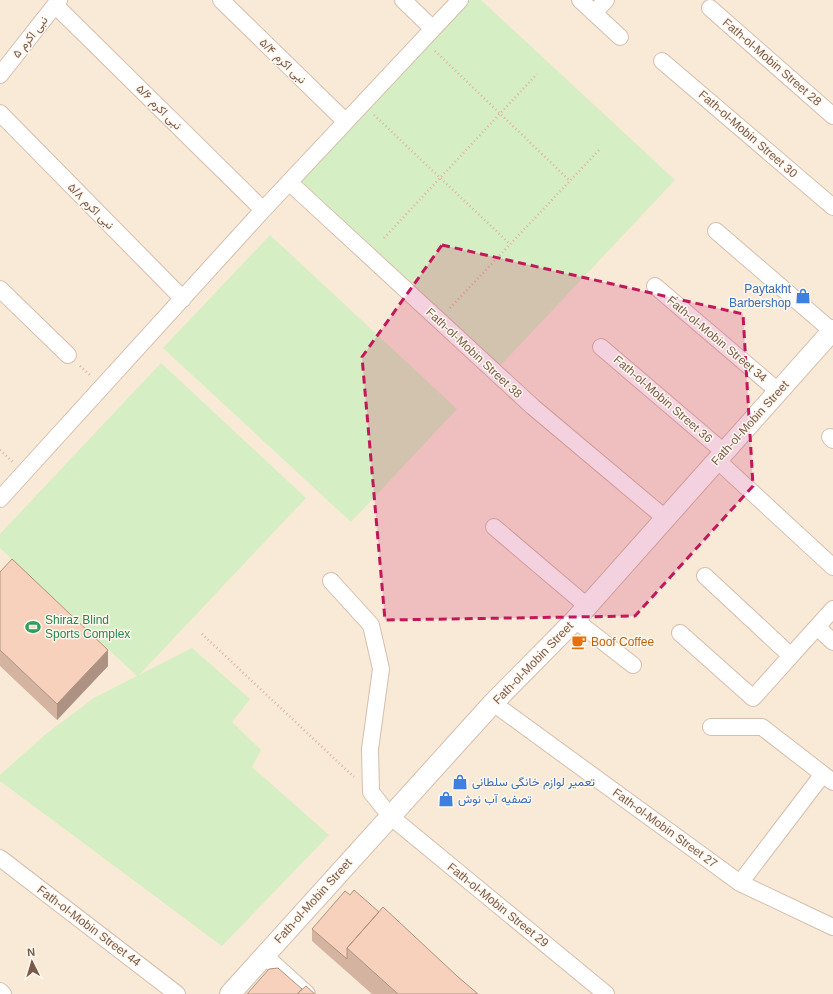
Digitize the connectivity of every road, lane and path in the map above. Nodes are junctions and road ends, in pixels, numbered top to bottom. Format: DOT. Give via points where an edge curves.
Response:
graph roads {
  1 [pos="221,0"];
  2 [pos="403,0"];
  3 [pos="460,0"];
  4 [pos="580,0"];
  5 [pos="606,0"];
  6 [pos="57,2"];
  7 [pos="710,8"];
  8 [pos="594,13"];
  9 [pos="428,34"];
  10 [pos="620,37"];
  11 [pos="662,61"];
  12 [pos="537,74"];
  13 [pos="0,75"];
  14 [pos="362,104"];
  15 [pos="0,113"];
  16 [pos="501,114"];
  17 [pos="833,116"];
  18 [pos="345,121"];
  19 [pos="601,148"];
  20 [pos="441,178"];
  21 [pos="570,181"];
  22 [pos="289,182"];
  23 [pos="833,207"];
  24 [pos="263,210"];
  25 [pos="716,231"];
  26 [pos="384,238"];
  27 [pos="510,244"];
  28 [pos="655,286"];
  29 [pos="0,289"];
  30 [pos="183,299"];
  31 [pos="439,320"];
  32 [pos="832,330"];
  33 [pos="601,347"];
  34 [pos="68,355"];
  35 [pos="103,387"];
  36 [pos="778,391"];
  37 [pos="720,456"];
  38 [pos="0,499"];
  39 [pos="665,518"];
  40 [pos="494,527"];
  41 [pos="833,567"];
  42 [pos="705,576"];
  43 [pos="331,581"];
  44 [pos="833,609"];
  45 [pos="581,613"];
  46 [pos="817,627"];
  47 [pos="680,633"];
  48 [pos="202,634"];
  49 [pos="833,642"];
  50 [pos="791,656"];
  51 [pos="633,665"];
  52 [pos="493,703"];
  53 [pos="711,727"];
  54 [pos="828,778"];
  55 [pos="371,792"];
  56 [pos="390,816"];
  57 [pos="0,858"];
  58 [pos="740,883"];
  59 [pos="833,927"];
  60 [pos="264,955"];
  61 [pos="0,991"];
  62 [pos="3,994"];
  63 [pos="177,994"];
  64 [pos="230,994"];
  65 [pos="307,994"];
  66 [pos="606,994"];
  1 -- 18 [label="street, نبی اکرم ۵/۴"];
  2 -- 9 [label="street"];
  3 -- 9 [label="street"];
  4 -- 8 [label="street"];
  5 -- 8 [label="street"];
  6 -- 13 [label="street, نبی اکرم ۵"];
  6 -- 24 [label="street, نبی اکرم ۵/۶"];
  7 -- 17 [label="street, Fath-ol-Mobin Street 28"];
  8 -- 10 [label="street"];
  9 -- 14 [label="street"];
  9 -- 16 [label="path"];
  11 -- 23 [label="street, Fath-ol-Mobin Street 30"];
  12 -- 16 [label="path"];
  14 -- 18 [label="street"];
  14 -- 20 [label="path"];
  15 -- 30 [label="street, نبی اکرم ۵/۸"];
  16 -- 20 [label="path"];
  16 -- 21 [label="path"];
  18 -- 22 [label="street"];
  19 -- 21 [label="path"];
  20 -- 26 [label="path"];
  20 -- 27 [label="path"];
  21 -- 27 [label="path"];
  22 -- 24 [label="street"];
  22 -- 31 [label="street, Fath-ol-Mobin Street 38"];
  24 -- 30 [label="street"];
  25 -- 32 [label="street"];
  27 -- 31 [label="path"];
  28 -- 36 [label="street, Fath-ol-Mobin Street 34"];
  29 -- 34 [label="street"];
  30 -- 35 [label="street"];
  31 -- 39 [label="street, Fath-ol-Mobin Street 38" via="533,407"];
  32 -- 36 [label="street, Fath-ol-Mobin Street"];
  33 -- 37 [label="street, Fath-ol-Mobin Street 36"];
  34 -- 35 [label="path"];
  35 -- 38 [label="street"];
  36 -- 37 [label="street, Fath-ol-Mobin Street"];
  37 -- 39 [label="street, Fath-ol-Mobin Street"];
  37 -- 41 [label="street, Fath-ol-Mobin Street 36"];
  39 -- 45 [label="street, Fath-ol-Mobin Street"];
  40 -- 45 [label="street"];
  42 -- 50 [label="street"];
  43 -- 55 [label="street" via="371,625 381,669 370,749"];
  44 -- 46 [label="street"];
  45 -- 51 [label="street"];
  45 -- 52 [label="street, Fath-ol-Mobin Street"];
  46 -- 49 [label="street"];
  46 -- 50 [label="street"];
  47 -- 50 [label="street" via="753,698"];
  48 -- 55 [label="path"];
  52 -- 56 [label="street, Fath-ol-Mobin Street"];
  52 -- 58 [label="street, Fath-ol-Mobin Street 27"];
  53 -- 54 [label="street" via="762,727"];
  54 -- 58 [label="street"];
  55 -- 56 [label="street, Fath-ol-Mobin Street 29"];
  56 -- 60 [label="street, Fath-ol-Mobin Street"];
  56 -- 66 [label="street, Fath-ol-Mobin Street 29"];
  57 -- 63 [label="street, Fath-ol-Mobin Street 44"];
  58 -- 59 [label="street, Fath-ol-Mobin Street 27"];
  60 -- 64 [label="street, Fath-ol-Mobin Street"];
  60 -- 65 [label="street"];
  61 -- 62 [label="street"];
}
